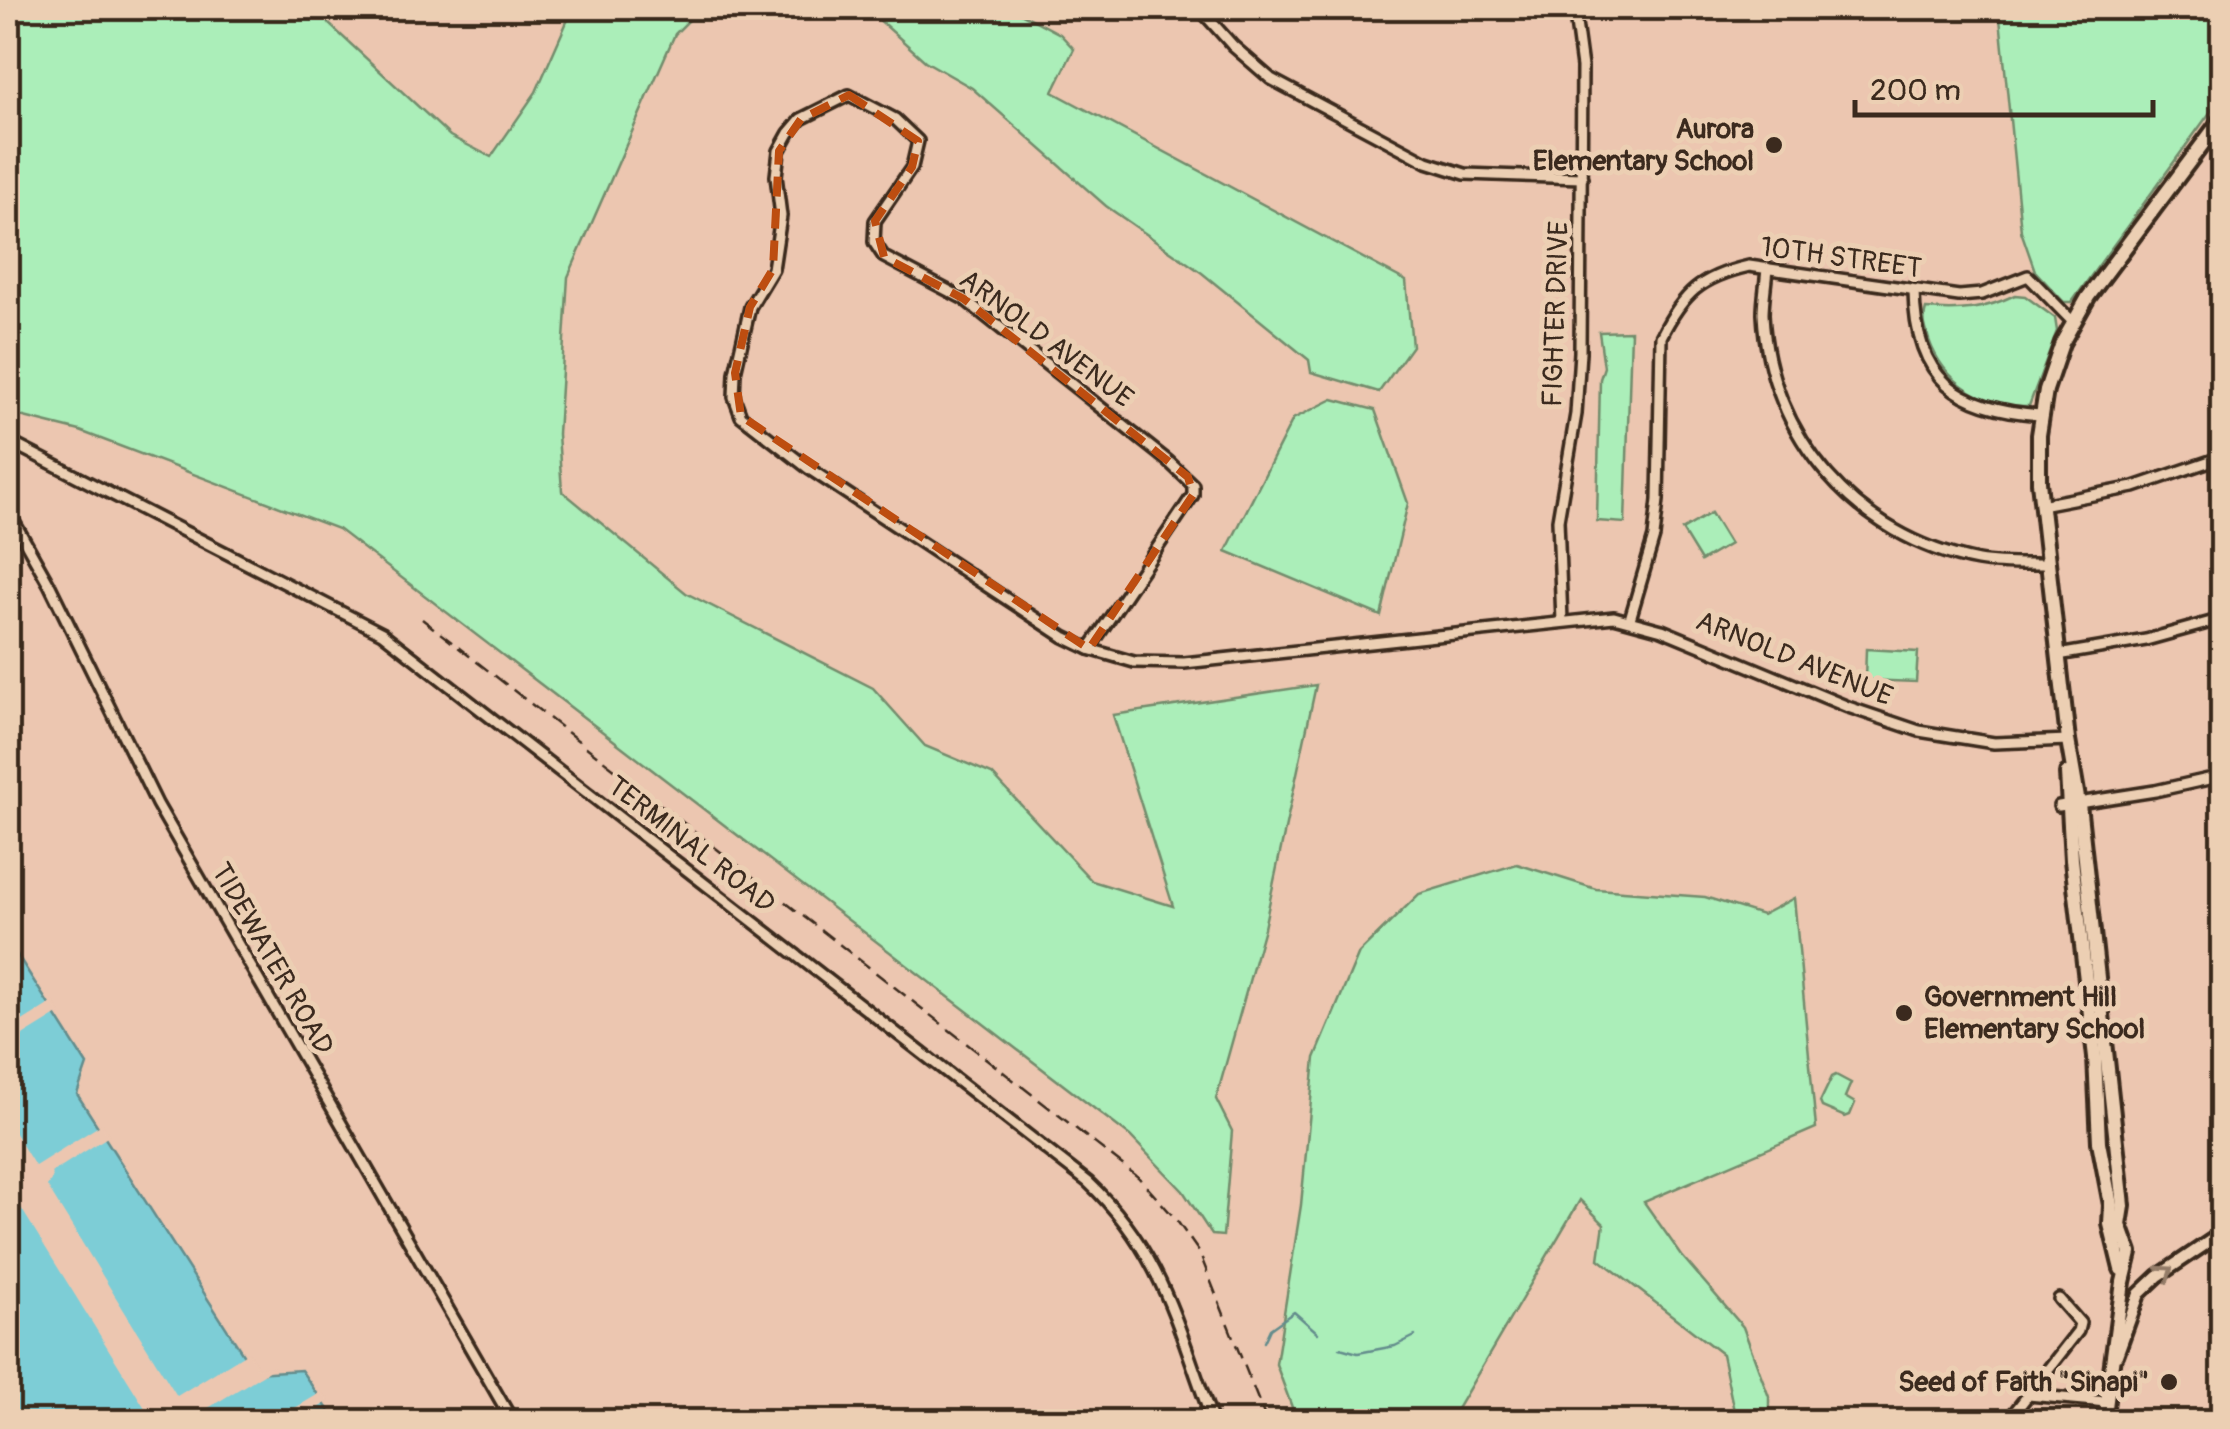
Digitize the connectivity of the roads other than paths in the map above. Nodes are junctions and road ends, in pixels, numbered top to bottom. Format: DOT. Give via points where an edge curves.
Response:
graph roads {
  1 [pos="1199,8"];
  2 [pos="1574,8"];
  3 [pos="2222,118"];
  4 [pos="1582,178"];
  5 [pos="1767,268"];
  6 [pos="1914,291"];
  7 [pos="2073,322"];
  8 [pos="2041,415"];
  9 [pos="8,441"];
  10 [pos="2222,458"];
  11 [pos="2041,504"];
  12 [pos="8,511"];
  13 [pos="2047,564"];
  14 [pos="1630,619"];
  15 [pos="2222,619"];
  16 [pos="1562,621"];
  17 [pos="1089,649"];
  18 [pos="2058,655"];
  19 [pos="2068,740"];
  20 [pos="2222,776"];
  21 [pos="2069,805"];
  22 [pos="2222,1232"];
  23 [pos="2059,1299"];
  24 [pos="2113,1367"];
  25 [pos="2028,1394"];
  26 [pos="2107,1402"];
  27 [pos="514,1422"];
  28 [pos="1212,1422"];
  29 [pos="2007,1422"];
  30 [pos="2104,1422"];
  1 -- 4 [label="street" via="1271,80 1428,162 1465,174"];
  2 -- 4 [label="street, FIGHTER DRIVE" via="1582,67"];
  3 -- 7 [label="main road"];
  4 -- 16 [label="street, FIGHTER DRIVE" via="1580,384 1558,520"];
  5 -- 6 [label="street, 10TH STREET"];
  5 -- 13 [label="street" via="1763,312 1780,396 1813,459 1840,490 1870,516 1940,552"];
  5 -- 14 [label="street, 10TH STREET" via="1749,266 1701,283 1661,337 1654,537"];
  6 -- 7 [label="street, 10TH STREET" via="1982,294 2028,276"];
  6 -- 8 [label="street" via="1918,337 1943,380 1983,407"];
  7 -- 8 [label="main road"];
  8 -- 11 [label="main road"];
  9 -- 28 [label="street, TERMINAL ROAD" via="382,633 1088,1182 1116,1208 1158,1274"];
  10 -- 11 [label="street" via="2134,487"];
  11 -- 13 [label="main road"];
  12 -- 27 [label="street, TIDEWATER ROAD" via="166,820"];
  13 -- 18 [label="main road"];
  14 -- 16 [label="street, ARNOLD AVENUE"];
  14 -- 19 [label="street, ARNOLD AVENUE" via="1918,731 1994,743"];
  15 -- 18 [label="street"];
  16 -- 17 [label="street, ARNOLD AVENUE" via="1184,663 1134,662"];
  17 -- 17 [label="street, ARNOLD AVENUE" via="808,468 741,416 734,373 750,307 774,269 779,151 801,119 848,95 896,119 918,141 912,167 875,221 874,242 884,257 964,299 1193,485 1193,495"];
  18 -- 19 [label="main road"];
  19 -- 21 [label="main road"];
  20 -- 21 [label="street"];
  21 -- 24 [label="main road" via="2123,1206 2120,1224 2130,1252"];
  24 -- 22 [label="street, one-way" via="2138,1294"];
  23 -- 25 [label="street" via="2080,1323 2078,1331"];
  24 -- 26 [label="main road"];
  25 -- 26 [label="street"];
  25 -- 29 [label="street"];
  26 -- 30 [label="main road"];
}
